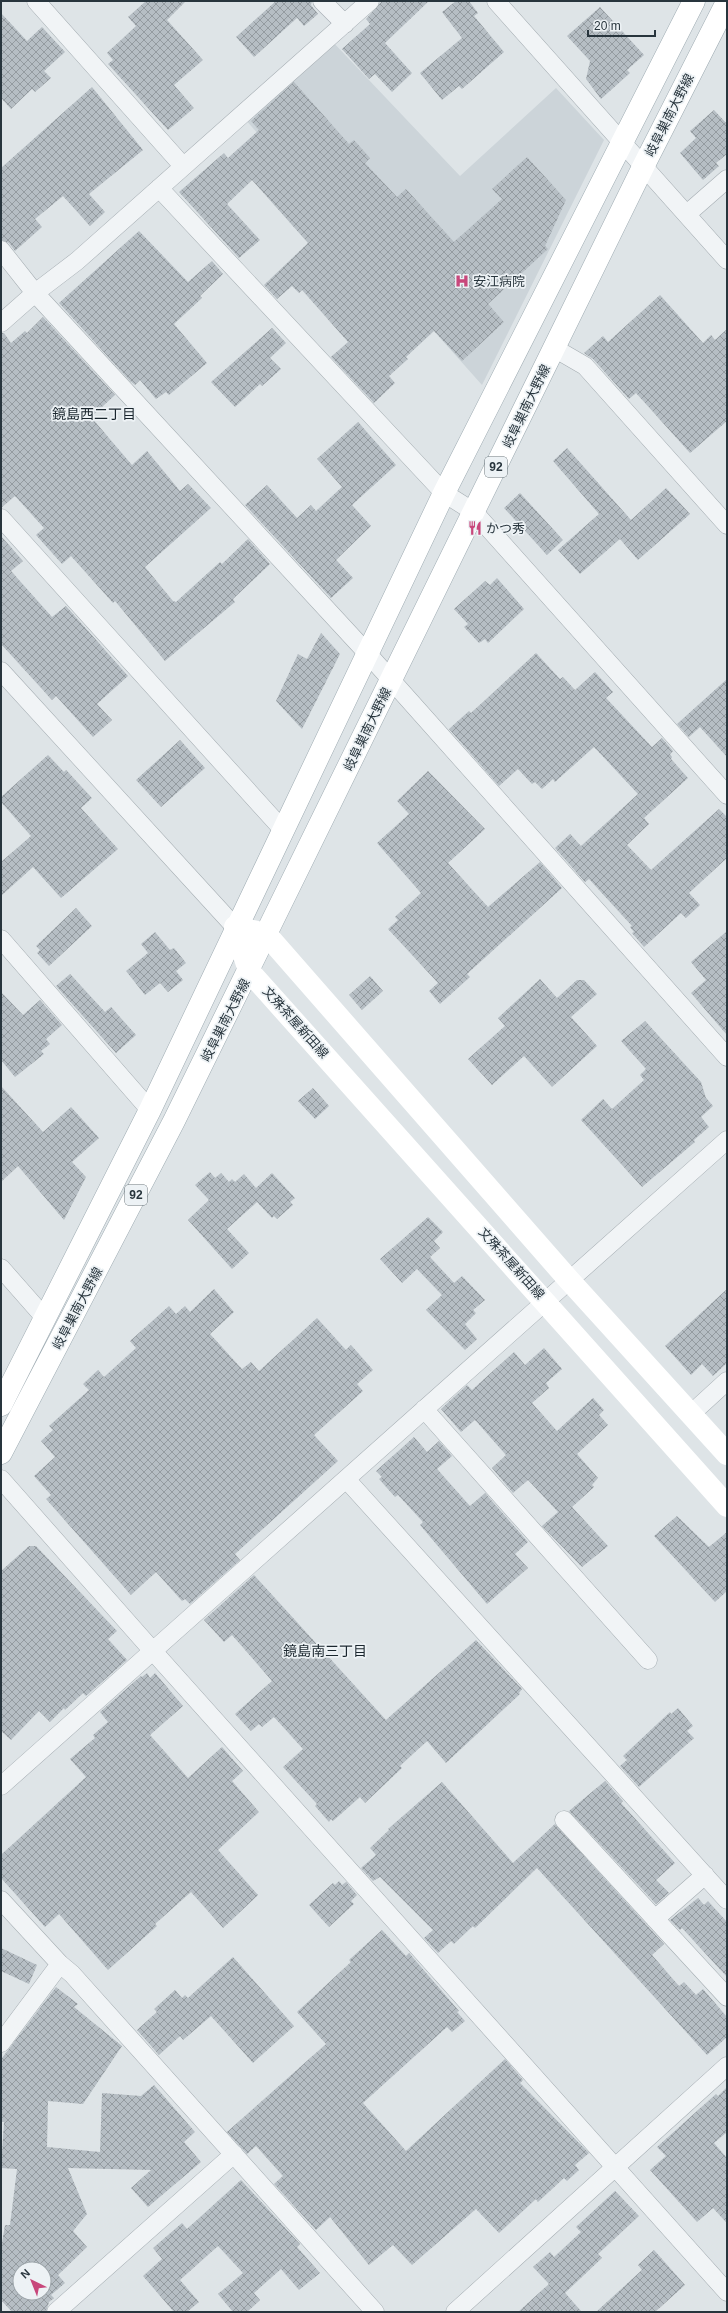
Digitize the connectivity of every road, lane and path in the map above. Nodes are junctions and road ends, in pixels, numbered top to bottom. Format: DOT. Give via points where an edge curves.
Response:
graph roads {
  1 [pos="36,1"];
  2 [pos="322,1"];
  3 [pos="370,1"];
  4 [pos="496,1"];
  5 [pos="694,1"];
  6 [pos="727,2"];
  7 [pos="345,24"];
  8 [pos="623,143"];
  9 [pos="644,165"];
  10 [pos="183,166"];
  11 [pos="727,179"];
  12 [pos="159,188"];
  13 [pos="687,214"];
  14 [pos="1,250"];
  15 [pos="727,260"];
  16 [pos="35,292"];
  17 [pos="1,323"];
  18 [pos="554,348"];
  19 [pos="444,493"];
  20 [pos="474,512"];
  21 [pos="1,518"];
  22 [pos="727,525"];
  23 [pos="368,654"];
  24 [pos="1,671"];
  25 [pos="392,681"];
  26 [pos="727,795"];
  27 [pos="284,831"];
  28 [pos="235,927"];
  29 [pos="266,934"];
  30 [pos="1,939"];
  31 [pos="250,971"];
  32 [pos="727,1057"];
  33 [pos="150,1110"];
  34 [pos="727,1140"];
  35 [pos="1,1268"];
  36 [pos="569,1280"];
  37 [pos="546,1301"];
  38 [pos="45,1318"];
  39 [pos="727,1381"];
  40 [pos="1,1404"];
  41 [pos="424,1409"];
  42 [pos="692,1413"];
  43 [pos="1,1453"];
  44 [pos="727,1454"];
  45 [pos="1,1479"];
  46 [pos="346,1479"];
  47 [pos="727,1506"];
  48 [pos="152,1650"];
  49 [pos="648,1660"];
  50 [pos="1,1786"];
  51 [pos="564,1820"];
  52 [pos="705,1875"];
  53 [pos="726,1896"];
  54 [pos="1,1900"];
  55 [pos="656,1919"];
  56 [pos="60,1964"];
  57 [pos="727,1997"];
  58 [pos="1,2043"];
  59 [pos="727,2066"];
  60 [pos="234,2154"];
  61 [pos="614,2166"];
  62 [pos="727,2292"];
  63 [pos="56,2312"];
  64 [pos="375,2312"];
  65 [pos="455,2312"];
  1 -- 10 [label="street"];
  2 -- 7 [label="street"];
  3 -- 7 [label="street"];
  4 -- 8 [label="street"];
  5 -- 8 [label="main road, 岐阜巣南大野線 / 92"];
  6 -- 9 [label="main road, 岐阜巣南大野線 / 92"];
  7 -- 10 [label="street"];
  8 -- 9 [label="street"];
  8 -- 19 [label="main road, 岐阜巣南大野線 / 92"];
  9 -- 13 [label="street"];
  9 -- 18 [label="main road, 岐阜巣南大野線 / 92"];
  10 -- 12 [label="street"];
  11 -- 13 [label="street"];
  12 -- 16 [label="street" via="77,261"];
  12 -- 19 [label="street"];
  13 -- 15 [label="street"];
  14 -- 16 [label="street"];
  16 -- 17 [label="street"];
  16 -- 23 [label="street"];
  18 -- 20 [label="main road, 岐阜巣南大野線 / 92"];
  18 -- 22 [label="street" via="585,366"];
  19 -- 20 [label="street"];
  19 -- 23 [label="main road, 岐阜巣南大野線 / 92"];
  20 -- 25 [label="main road, 岐阜巣南大野線 / 92"];
  20 -- 26 [label="street"];
  21 -- 27 [label="street"];
  23 -- 25 [label="street"];
  23 -- 27 [label="main road, 岐阜巣南大野線 / 92"];
  24 -- 28 [label="street"];
  25 -- 29 [label="main road, 岐阜巣南大野線 / 92"];
  25 -- 32 [label="street"];
  27 -- 28 [label="main road, 岐阜巣南大野線 / 92"];
  28 -- 29 [label="main road"];
  28 -- 31 [label="main road, 文殊茶屋新田線"];
  28 -- 33 [label="main road, 岐阜巣南大野線 / 92"];
  29 -- 31 [label="main road, 岐阜巣南大野線 / 92"];
  29 -- 36 [label="main road"];
  30 -- 33 [label="street"];
  31 -- 37 [label="main road, 文殊茶屋新田線"];
  31 -- 43 [label="main road, 岐阜巣南大野線 / 92"];
  33 -- 38 [label="main road, 岐阜巣南大野線 / 92"];
  34 -- 36 [label="street"];
  35 -- 38 [label="street"];
  36 -- 37 [label="street"];
  36 -- 42 [label="main road"];
  37 -- 41 [label="street"];
  37 -- 47 [label="main road, 文殊茶屋新田線"];
  38 -- 40 [label="main road, 岐阜巣南大野線 / 92"];
  39 -- 42 [label="street"];
  41 -- 46 [label="street"];
  41 -- 49 [label="street"];
  42 -- 44 [label="main road"];
  45 -- 48 [label="street"];
  46 -- 48 [label="street"];
  46 -- 52 [label="street"];
  48 -- 50 [label="street"];
  48 -- 61 [label="street"];
  51 -- 55 [label="street"];
  52 -- 53 [label="street"];
  52 -- 55 [label="street"];
  54 -- 56 [label="street"];
  55 -- 57 [label="street"];
  56 -- 58 [label="street"];
  56 -- 60 [label="street" via="72,1974"];
  59 -- 61 [label="street"];
  60 -- 63 [label="street"];
  60 -- 64 [label="street"];
  61 -- 62 [label="street"];
  61 -- 65 [label="street"];
}
